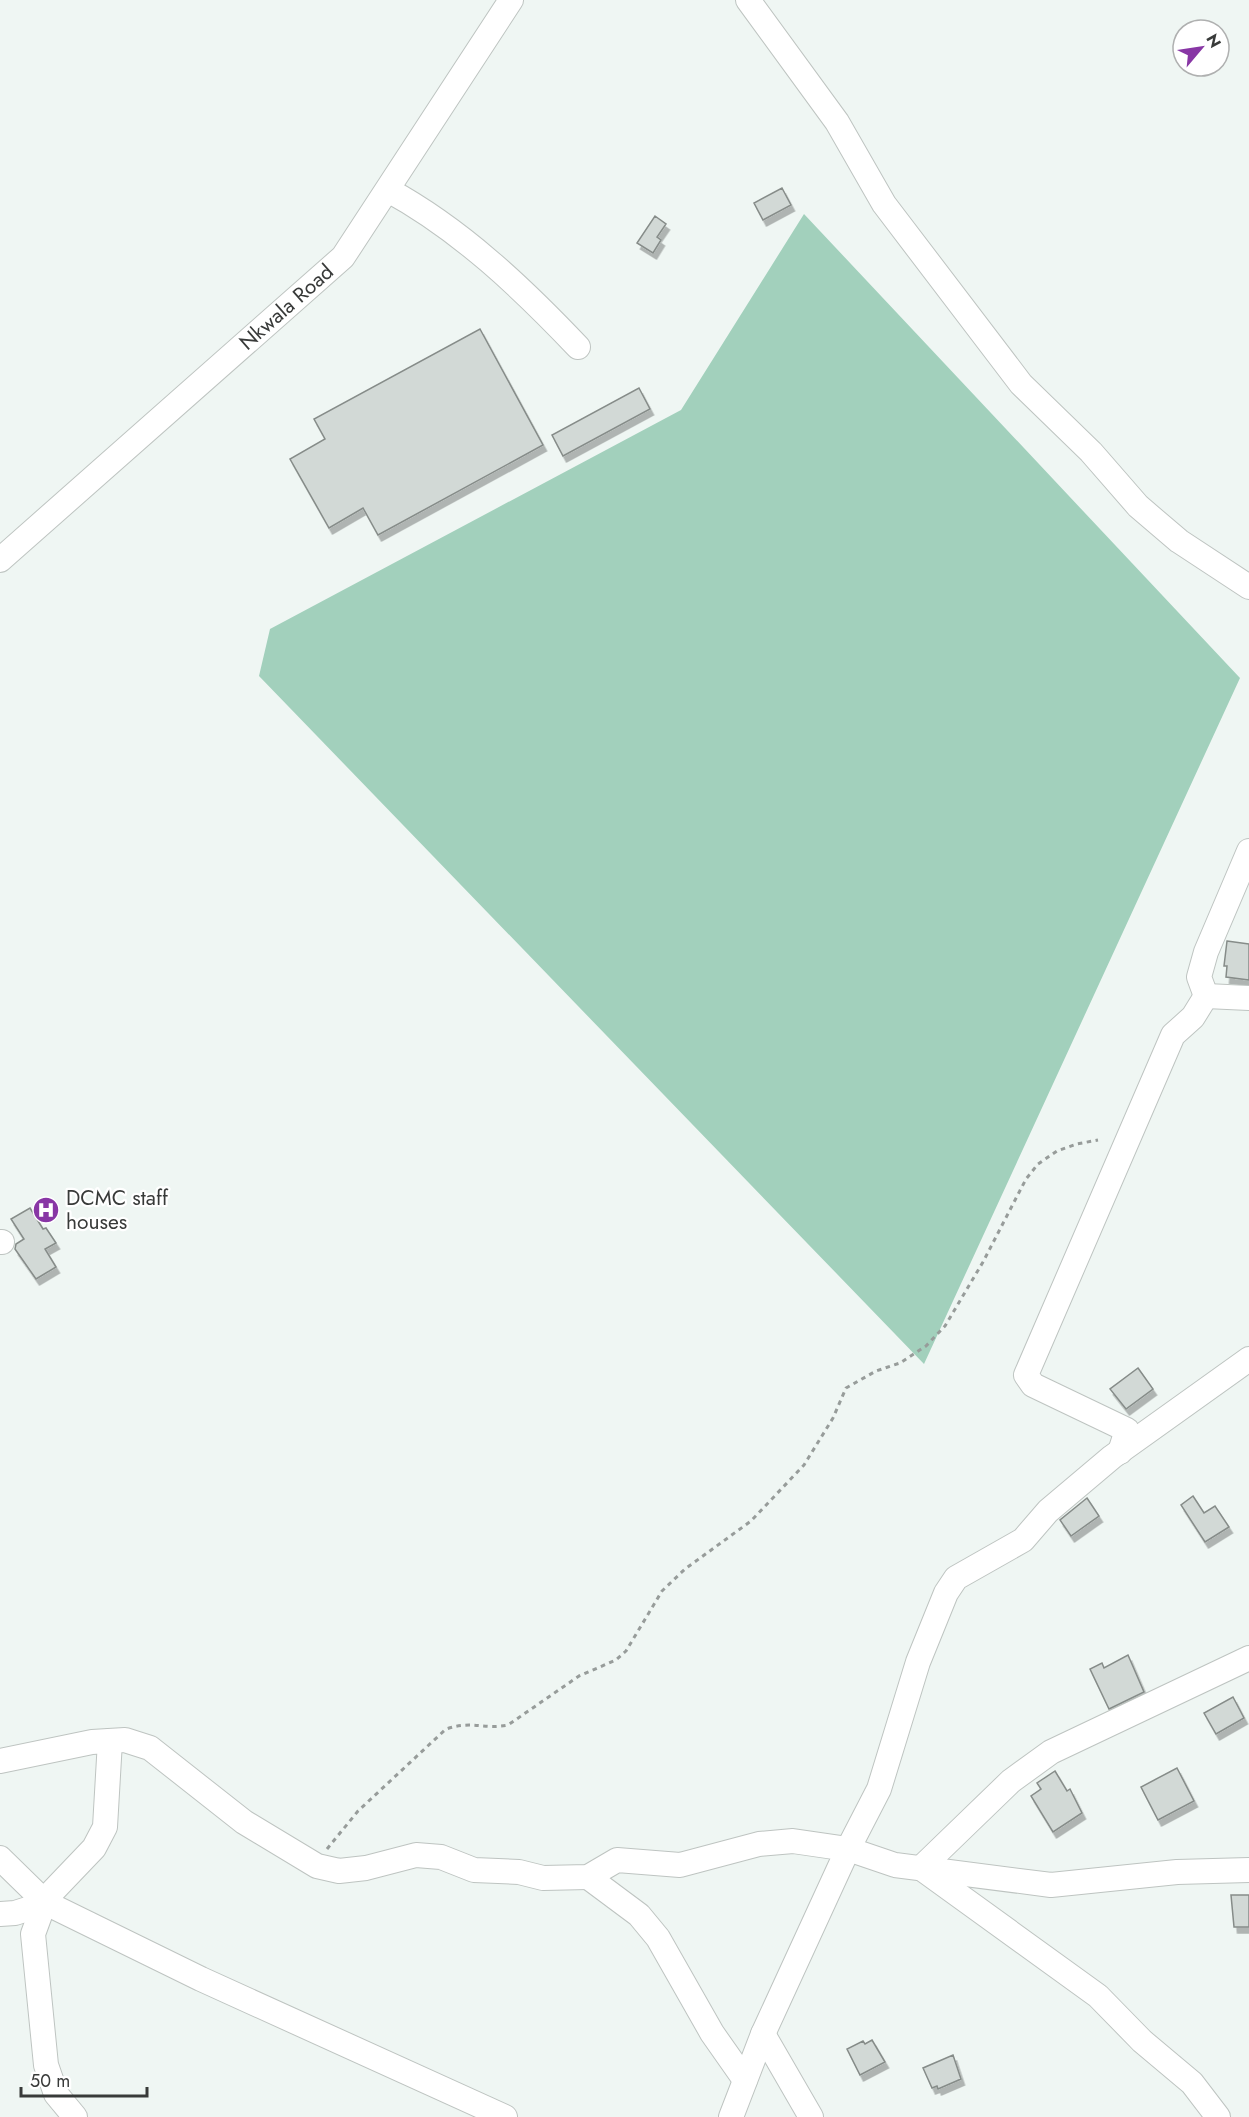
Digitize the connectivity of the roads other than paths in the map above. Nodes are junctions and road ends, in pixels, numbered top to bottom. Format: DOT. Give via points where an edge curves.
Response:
graph roads {
  1 [pos="511,0"];
  2 [pos="748,0"];
  3 [pos="388,190"];
  4 [pos="579,347"];
  5 [pos="0,560"];
  6 [pos="1249,587"];
  7 [pos="1249,851"];
  8 [pos="1206,996"];
  9 [pos="1249,998"];
  10 [pos="1249,1359"];
  11 [pos="1120,1452"];
  12 [pos="1249,1658"];
  13 [pos="110,1741"];
  14 [pos="0,1761"];
  15 [pos="848,1849"];
  16 [pos="0,1857"];
  17 [pos="921,1868"];
  18 [pos="1249,1870"];
  19 [pos="588,1876"];
  20 [pos="46,1903"];
  21 [pos="0,1914"];
  22 [pos="763,2034"];
  23 [pos="745,2080"];
  24 [pos="75,2117"];
  25 [pos="505,2117"];
  26 [pos="731,2117"];
  27 [pos="811,2117"];
  28 [pos="1218,2117"];
  1 -- 3 [label="street, Nkwala Road"];
  2 -- 6 [label="street" via="837,122 884,204 1021,384 1091,452 1138,506 1179,541"];
  3 -- 4 [label="street" via="414,204 526,292"];
  3 -- 5 [label="street, Nkwala Road" via="343,257"];
  7 -- 8 [label="street" via="1206,952 1199,977"];
  8 -- 9 [label="street"];
  8 -- 11 [label="street" via="1193,1017 1173,1035 1026,1375 1033,1385 1127,1430"];
  10 -- 11 [label="street"];
  11 -- 15 [label="street" via="1048,1511 1023,1540 956,1578 918,1662 879,1789"];
  12 -- 17 [label="street" via="1051,1752 1011,1781"];
  13 -- 14 [label="street"];
  13 -- 19 [label="street" via="125,1740 150,1748 244,1822 317,1866 339,1871 366,1868 416,1854 441,1857 474,1870 519,1872 543,1878"];
  13 -- 20 [label="street" via="105,1827 94,1848"];
  15 -- 17 [label="street" via="895,1865"];
  15 -- 19 [label="street" via="776,1841 680,1864 617,1860"];
  15 -- 22 [label="street"];
  16 -- 20 [label="street"];
  17 -- 18 [label="street" via="1051,1885 1177,1872"];
  17 -- 28 [label="street" via="1098,1995 1142,2041 1192,2083"];
  19 -- 23 [label="street" via="639,1915 658,1938 711,2033"];
  20 -- 21 [label="street"];
  20 -- 24 [label="street" via="33,1934 46,2065 56,2094"];
  20 -- 25 [label="street" via="201,1979"];
  22 -- 23 [label="street"];
  22 -- 27 [label="street"];
  23 -- 26 [label="street"];
}
